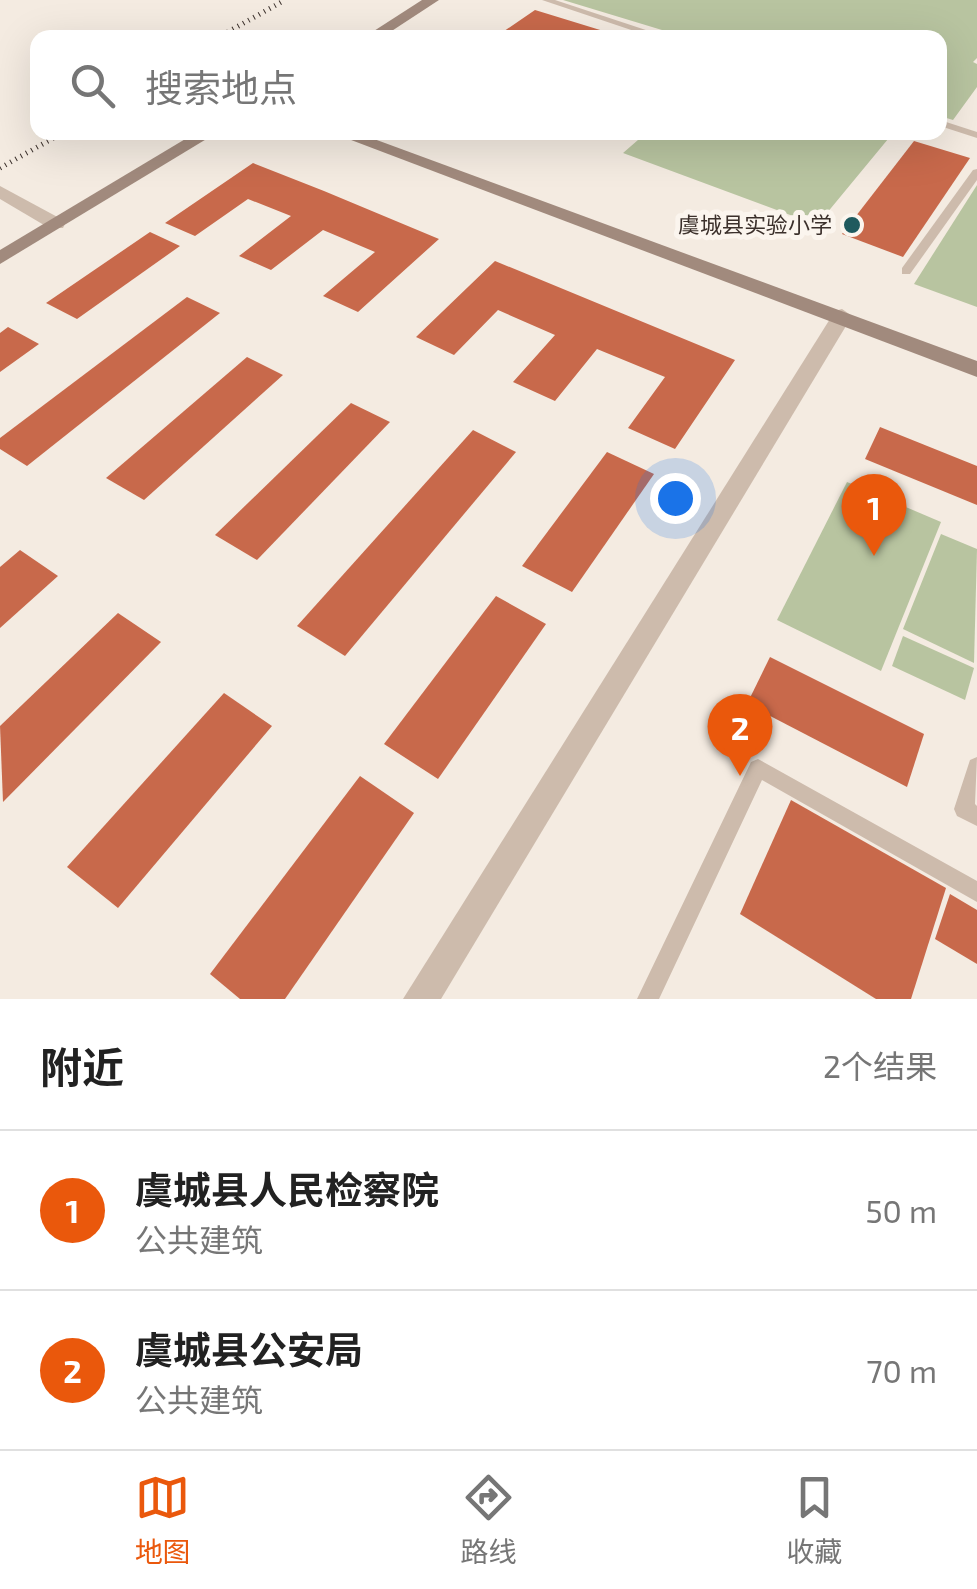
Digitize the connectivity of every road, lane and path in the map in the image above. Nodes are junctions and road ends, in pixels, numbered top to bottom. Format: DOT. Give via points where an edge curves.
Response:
graph roads {
  1 [pos="432,0"];
  2 [pos="546,0"];
  3 [pos="383,30"];
  4 [pos="641,30"];
  5 [pos="947,125"];
  6 [pos="977,135"];
  7 [pos="197,140"];
  8 [pos="360,140"];
  9 [pos="977,172"];
  10 [pos="0,191"];
  11 [pos="56,224"];
  12 [pos="0,258"];
  13 [pos="906,271"];
  14 [pos="842,316"];
  15 [pos="977,369"];
  16 [pos="977,766"];
  17 [pos="977,816"];
  18 [pos="977,892"];
  19 [pos="421,999"];
  20 [pos="648,999"];
  1 -- 3 [label="street"];
  2 -- 4 [label="lane"];
  5 -- 6 [label="lane"];
  7 -- 11 [label="street"];
  8 -- 14 [label="street"];
  9 -- 13 [label="lane"];
  10 -- 11 [label="street"];
  11 -- 12 [label="street"];
  14 -- 15 [label="street"];
  14 -- 19 [label="street"];
  16 -- 17 [label="lane" via="964,809"];
  18 -- 20 [label="lane" via="758,768"];
}
